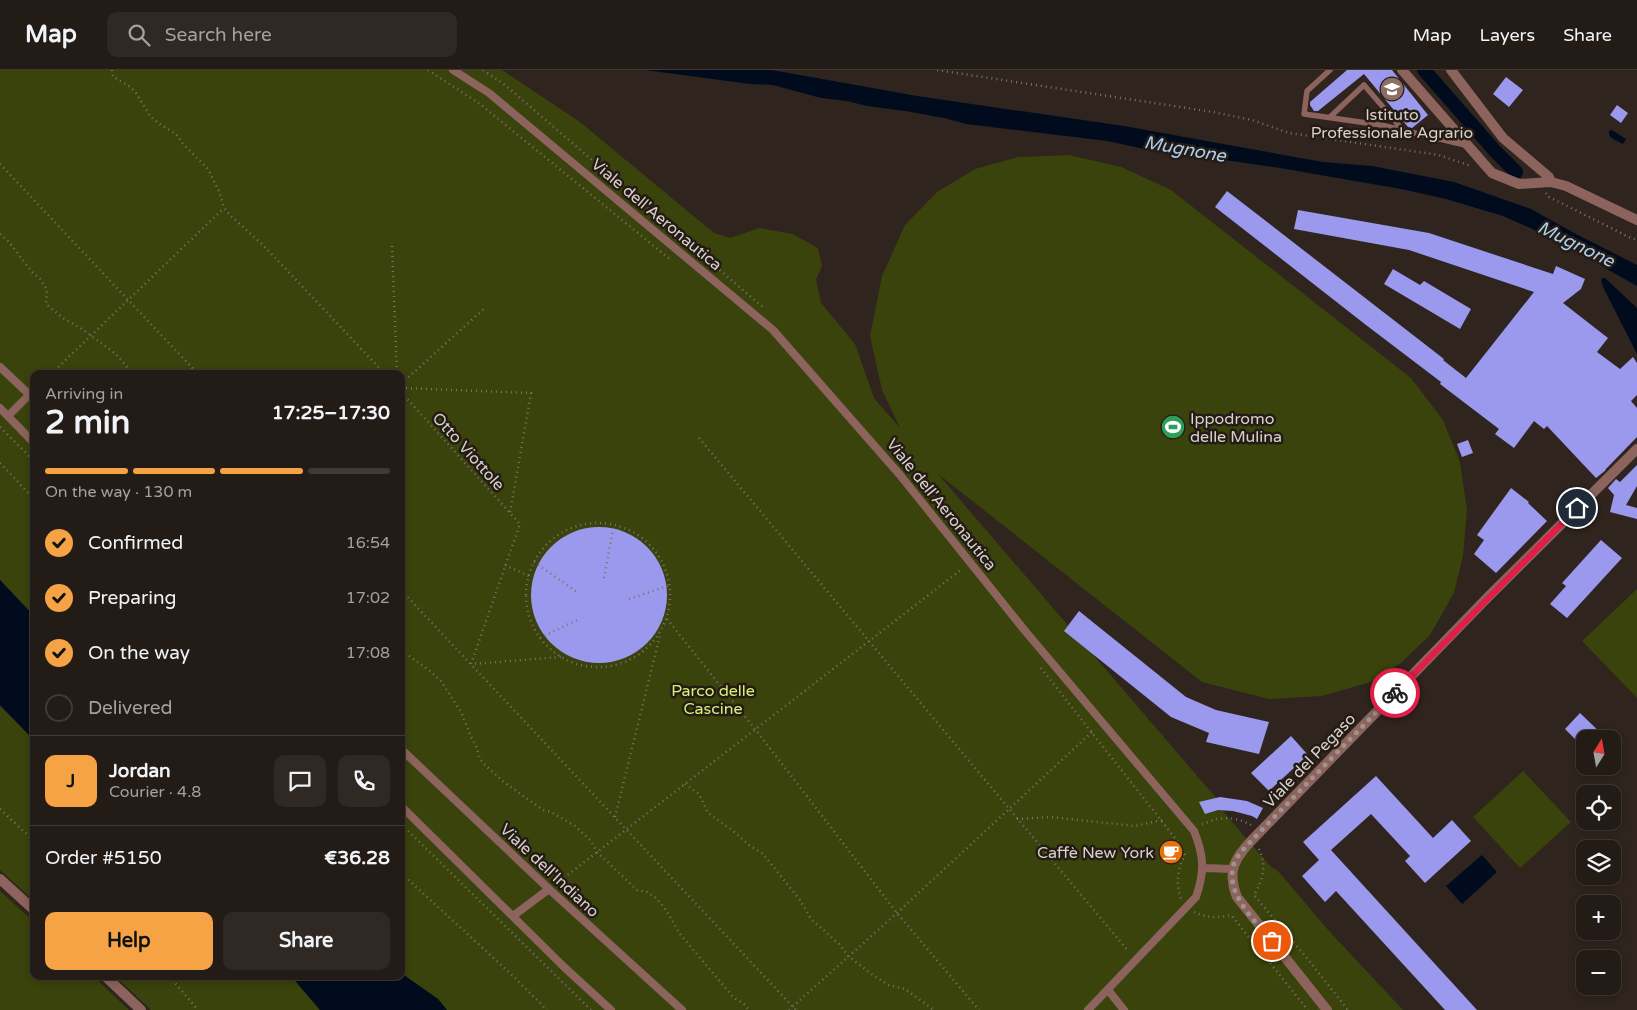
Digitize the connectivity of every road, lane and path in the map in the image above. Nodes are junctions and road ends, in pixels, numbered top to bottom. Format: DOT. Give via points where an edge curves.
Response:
graph roads {
  1 [pos="112,70"];
  2 [pos="428,70"];
  3 [pos="453,70"];
  4 [pos="937,70"];
  5 [pos="1330,70"];
  6 [pos="1402,70"];
  7 [pos="1451,70"];
  8 [pos="1330,117"];
  9 [pos="1403,130"];
  10 [pos="1470,146"];
  11 [pos="0,164"];
  12 [pos="1492,173"];
  13 [pos="1543,182"];
  14 [pos="224,208"];
  15 [pos="1637,220"];
  16 [pos="0,234"];
  17 [pos="1637,239"];
  18 [pos="392,246"];
  19 [pos="674,262"];
  20 [pos="128,300"];
  21 [pos="486,307"];
  22 [pos="90,336"];
  23 [pos="0,367"];
  24 [pos="56,370"];
  25 [pos="130,370"];
  26 [pos="194,370"];
  27 [pos="381,370"];
  28 [pos="397,370"];
  29 [pos="405,382"];
  30 [pos="405,386"];
  31 [pos="30,395"];
  32 [pos="405,396"];
  33 [pos="30,399"];
  34 [pos="0,408"];
  35 [pos="8,416"];
  36 [pos="0,427"];
  37 [pos="699,438"];
  38 [pos="30,439"];
  39 [pos="1637,449"];
  40 [pos="30,457"];
  41 [pos="0,463"];
  42 [pos="30,495"];
  43 [pos="510,514"];
  44 [pos="614,525"];
  45 [pos="534,562"];
  46 [pos="956,562"];
  47 [pos="506,565"];
  48 [pos="528,576"];
  49 [pos="604,578"];
  50 [pos="670,585"];
  51 [pos="578,592"];
  52 [pos="405,594"];
  53 [pos="630,599"];
  54 [pos="667,619"];
  55 [pos="577,620"];
  56 [pos="661,631"];
  57 [pos="540,638"];
  58 [pos="869,641"];
  59 [pos="405,653"];
  60 [pos="561,658"];
  61 [pos="1036,662"];
  62 [pos="471,664"];
  63 [pos="756,730"];
  64 [pos="1092,732"];
  65 [pos="405,753"];
  66 [pos="685,784"];
  67 [pos="1009,808"];
  68 [pos="0,809"];
  69 [pos="405,810"];
  70 [pos="615,817"];
  71 [pos="1017,818"];
  72 [pos="1162,820"];
  73 [pos="405,828"];
  74 [pos="626,830"];
  75 [pos="30,837"];
  76 [pos="1252,840"];
  77 [pos="598,852"];
  78 [pos="1203,868"];
  79 [pos="1233,869"];
  80 [pos="405,877"];
  81 [pos="0,879"];
  82 [pos="549,889"];
  83 [pos="30,906"];
  84 [pos="1187,907"];
  85 [pos="897,913"];
  86 [pos="513,916"];
  87 [pos="848,956"];
  88 [pos="1136,960"];
  89 [pos="109,980"];
  90 [pos="172,980"];
  91 [pos="1108,990"];
  92 [pos="793,1006"];
  93 [pos="141,1010"];
  94 [pos="198,1010"];
  95 [pos="547,1010"];
  96 [pos="591,1010"];
  97 [pos="611,1010"];
  98 [pos="682,1010"];
  99 [pos="749,1010"];
  100 [pos="789,1010"];
  101 [pos="796,1010"];
  102 [pos="934,1010"];
  103 [pos="979,1010"];
  104 [pos="1088,1010"];
  105 [pos="1124,1010"];
  106 [pos="1308,1010"];
  107 [pos="1327,1010"];
  108 [pos="1348,1010"];
  1 -- 14 [label="path" via="113,77 136,93 150,116 176,134 208,169"];
  2 -- 19 [label="path" via="480,104"];
  3 -- 78 [label="street, Viale dell'Aeronautica" via="489,93 774,330 900,475 1026,632 1194,831"];
  4 -- 12 [label="path" via="1213,112 1252,120 1289,133 1439,155"];
  5 -- 8 [label="lane" via="1307,91 1304,114"];
  6 -- 10 [label="street"];
  7 -- 13 [label="street" via="1503,138 1549,178"];
  8 -- 9 [label="lane"];
  8 -- 9 [label="lane" via="1364,85"];
  9 -- 10 [label="lane"];
  10 -- 12 [label="street"];
  11 -- 20 [label="path"];
  12 -- 13 [label="street" via="1519,184"];
  13 -- 15 [label="street" via="1566,186"];
  13 -- 17 [label="path" via="1547,196"];
  14 -- 20 [label="path"];
  14 -- 27 [label="path"];
  16 -- 22 [label="path" via="40,279 47,290 46,304"];
  18 -- 28 [label="path"];
  20 -- 22 [label="path"];
  20 -- 26 [label="path"];
  21 -- 29 [label="path, Otto Viottole"];
  22 -- 24 [label="path"];
  22 -- 25 [label="path" via="116,354"];
  23 -- 31 [label="street"];
  30 -- 43 [label="path, Otto Viottole" via="531,393"];
  32 -- 43 [label="path, Otto Viottole"];
  33 -- 35 [label="street"];
  34 -- 35 [label="street"];
  35 -- 38 [label="street"];
  36 -- 40 [label="path"];
  37 -- 58 [label="path"];
  39 -- 76 [label="street, Viale del Pegaso"];
  41 -- 42 [label="path"];
  43 -- 47 [label="path, Otto Viottole" via="520,524"];
  44 -- 45 [label="path" via="595,523 569,529 547,545"];
  44 -- 49 [label="path"];
  44 -- 50 [label="path" via="631,531 648,543 663,562"];
  45 -- 48 [label="path"];
  45 -- 51 [label="path"];
  46 -- 58 [label="path" via="962,569"];
  47 -- 48 [label="path"];
  47 -- 62 [label="path"];
  48 -- 57 [label="path" via="526,602"];
  50 -- 53 [label="path"];
  50 -- 54 [label="path"];
  52 -- 62 [label="path"];
  54 -- 56 [label="path"];
  54 -- 63 [label="path"];
  55 -- 57 [label="path"];
  56 -- 60 [label="path" via="641,654 612,666 594,668"];
  56 -- 70 [label="path"];
  57 -- 60 [label="path"];
  58 -- 63 [label="path"];
  58 -- 67 [label="path"];
  59 -- 77 [label="path" via="441,681 461,712 480,759 492,773 543,810 575,826"];
  60 -- 62 [label="path"];
  61 -- 64 [label="path"];
  62 -- 70 [label="path"];
  63 -- 66 [label="path"];
  63 -- 85 [label="path"];
  64 -- 67 [label="path"];
  64 -- 72 [label="path"];
  65 -- 82 [label="street, Viale dell'Indiano"];
  66 -- 74 [label="path"];
  66 -- 87 [label="path" via="699,794 708,813 763,854 811,919"];
  67 -- 71 [label="path"];
  67 -- 85 [label="path"];
  68 -- 75 [label="path"];
  69 -- 86 [label="street"];
  70 -- 74 [label="path"];
  71 -- 72 [label="path" via="1050,817 1134,826"];
  71 -- 88 [label="path"];
  72 -- 84 [label="path" via="1185,855 1179,867 1177,885"];
  73 -- 96 [label="path"];
  74 -- 77 [label="path"];
  74 -- 92 [label="path"];
  76 -- 79 [label="street, Viale del Pegaso" via="1236,859"];
  76 -- 108 [label="path" via="1263,862 1261,881 1254,895"];
  77 -- 82 [label="path"];
  77 -- 99 [label="path" via="637,890 656,898 680,934 733,997"];
  78 -- 79 [label="street"];
  78 -- 84 [label="street" via="1196,897"];
  79 -- 107 [label="street" via="1237,897"];
  80 -- 95 [label="path"];
  81 -- 83 [label="street"];
  82 -- 86 [label="street"];
  82 -- 98 [label="street, Viale dell'Indiano"];
  84 -- 88 [label="street"];
  84 -- 106 [label="path" via="1206,917 1231,915"];
  85 -- 87 [label="path"];
  85 -- 103 [label="path"];
  86 -- 97 [label="street"];
  87 -- 92 [label="path"];
  87 -- 102 [label="path" via="874,976 905,989"];
  88 -- 91 [label="street"];
  89 -- 93 [label="street"];
  90 -- 94 [label="path"];
  91 -- 104 [label="street"];
  91 -- 105 [label="street"];
  92 -- 100 [label="path"];
  92 -- 101 [label="path"];
}
